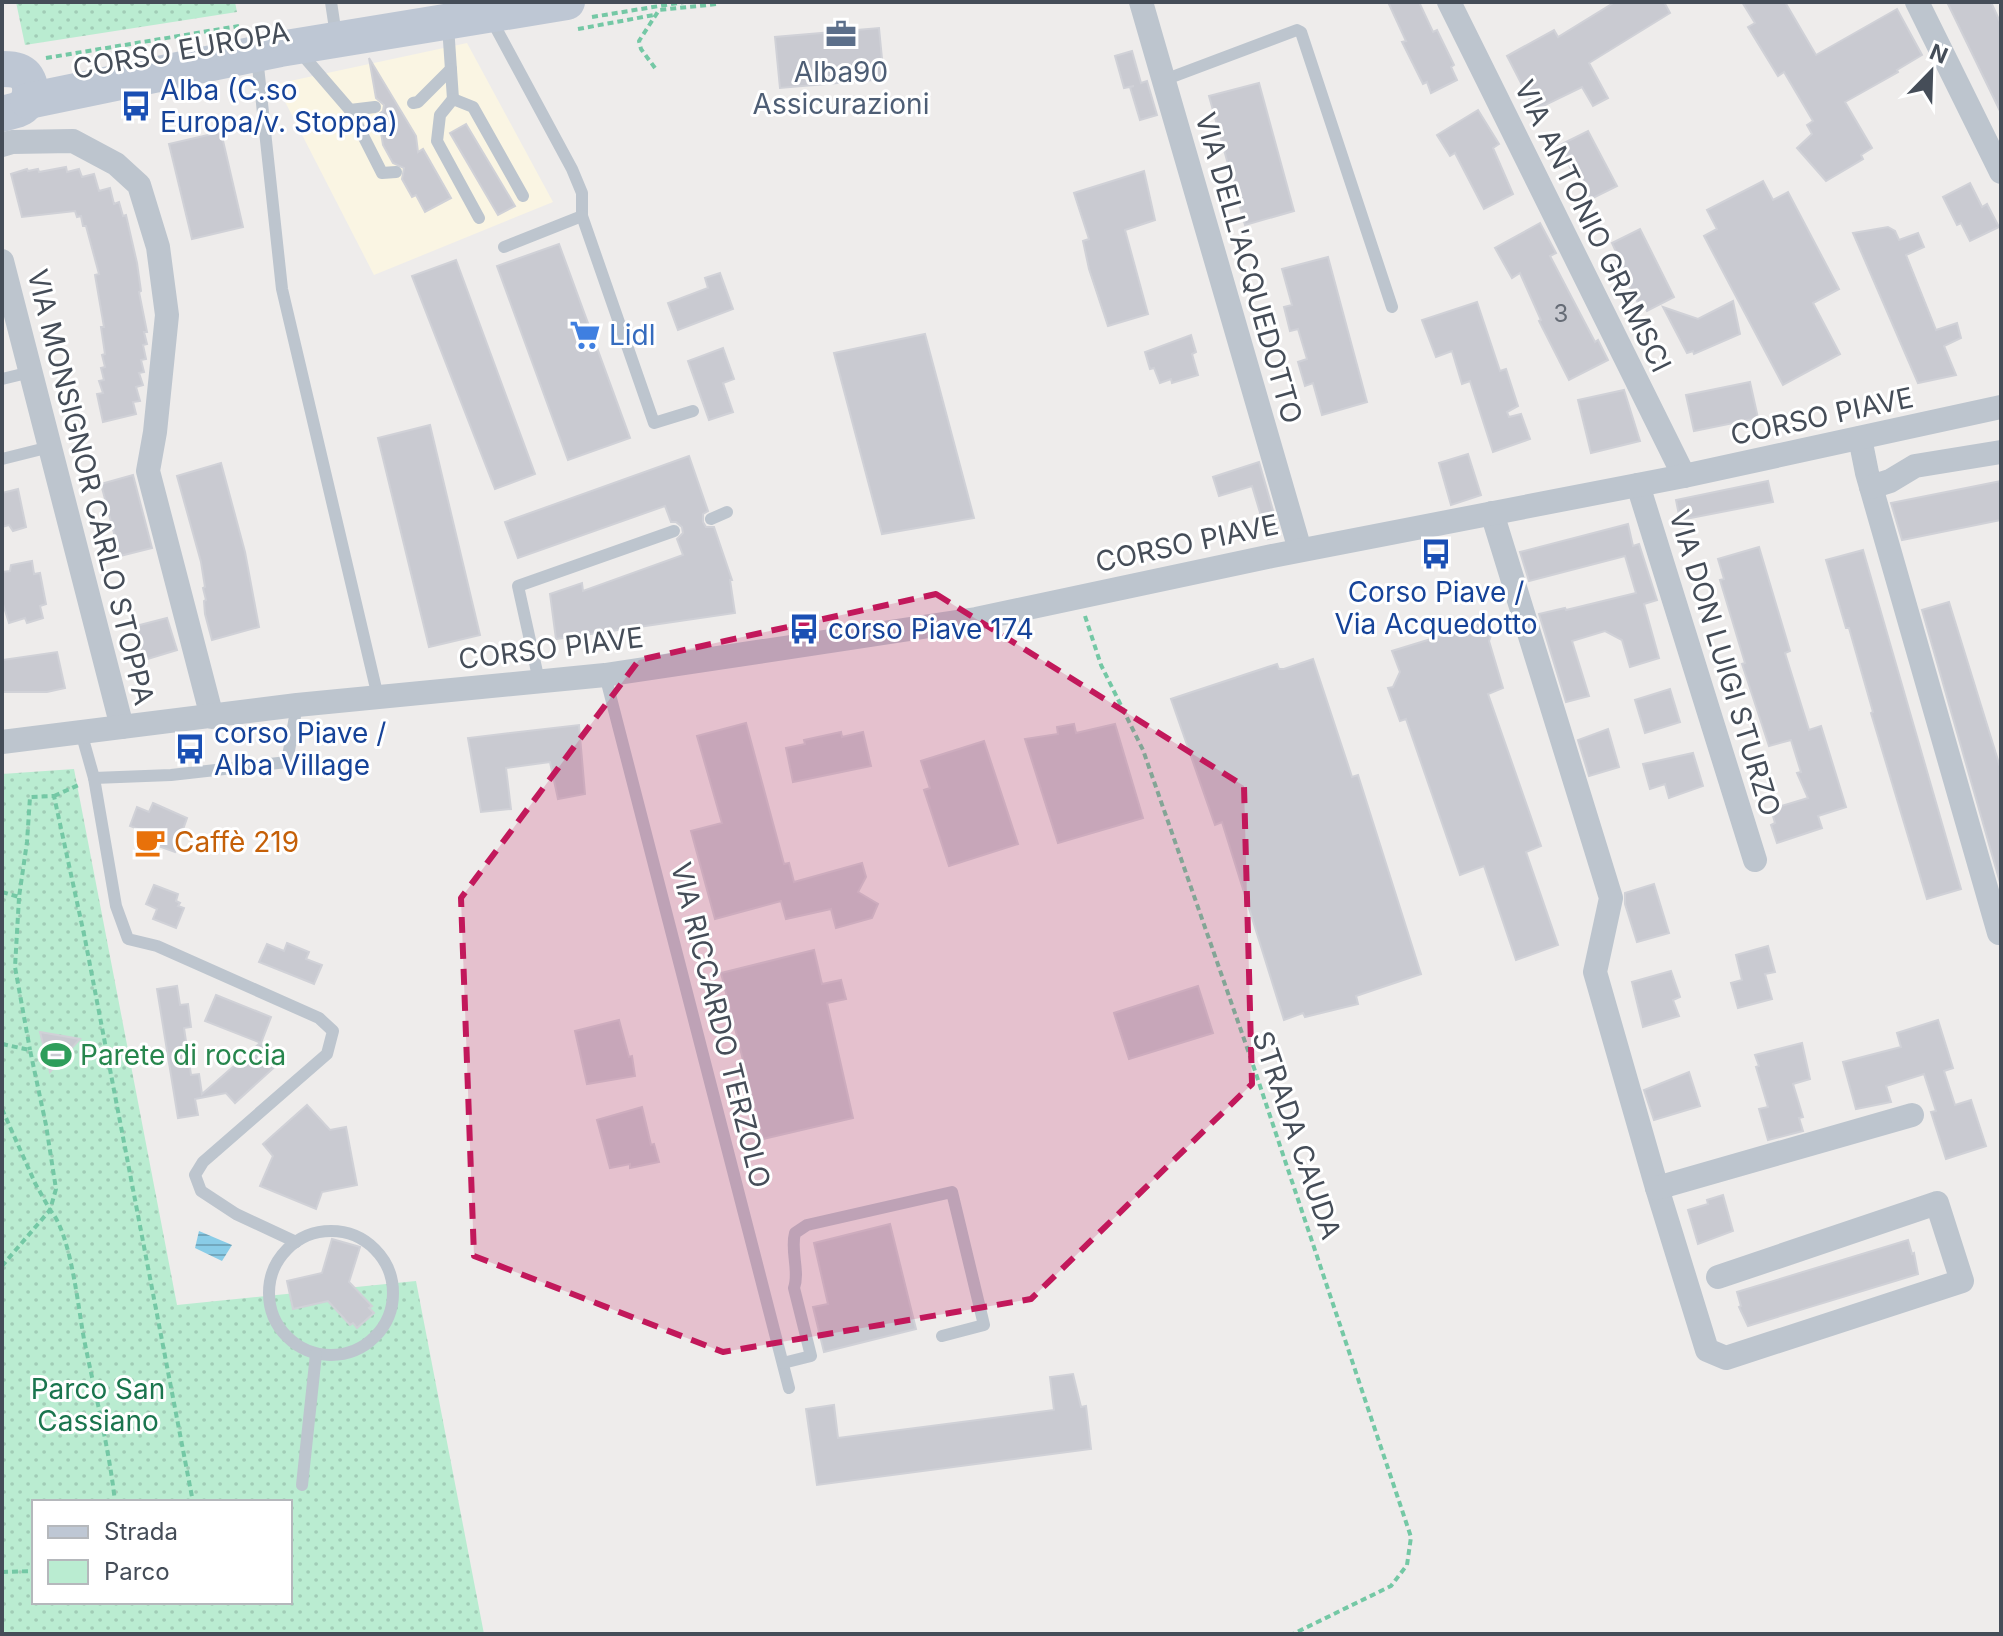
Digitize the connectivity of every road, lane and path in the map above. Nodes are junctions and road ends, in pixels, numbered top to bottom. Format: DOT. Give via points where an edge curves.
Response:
graph roads {
  1 [pos="567,2"];
  2 [pos="1141,2"];
  3 [pos="1449,2"];
  4 [pos="1917,2"];
  5 [pos="717,4"];
  6 [pos="333,12"];
  7 [pos="464,12"];
  8 [pos="268,44"];
  9 [pos="655,68"];
  10 [pos="451,69"];
  11 [pos="16,78"];
  12 [pos="1164,80"];
  13 [pos="453,99"];
  14 [pos="413,103"];
  15 [pos="375,107"];
  16 [pos="350,110"];
  17 [pos="437,141"];
  18 [pos="2,145"];
  19 [pos="429,156"];
  20 [pos="396,172"];
  21 [pos="2001,172"];
  22 [pos="523,196"];
  23 [pos="582,216"];
  24 [pos="479,218"];
  25 [pos="504,247"];
  26 [pos="2,261"];
  27 [pos="1392,307"];
  28 [pos="31,372"];
  29 [pos="2,379"];
  30 [pos="2001,407"];
  31 [pos="693,411"];
  32 [pos="1860,438"];
  33 [pos="50,447"];
  34 [pos="2001,452"];
  35 [pos="2,459"];
  36 [pos="1684,476"];
  37 [pos="1638,485"];
  38 [pos="1871,487"];
  39 [pos="727,512"];
  40 [pos="1492,513"];
  41 [pos="711,519"];
  42 [pos="674,531"];
  43 [pos="1300,550"];
  44 [pos="1079,596"];
  45 [pos="605,675"];
  46 [pos="539,681"];
  47 [pos="378,697"];
  48 [pos="297,705"];
  49 [pos="212,717"];
  50 [pos="122,727"];
  51 [pos="81,732"];
  52 [pos="2,742"];
  53 [pos="94,778"];
  54 [pos="54,796"];
  55 [pos="1755,860"];
  56 [pos="2,892"];
  57 [pos="19,897"];
  58 [pos="1999,933"];
  59 [pos="2,1044"];
  60 [pos="30,1050"];
  61 [pos="2,1109"];
  62 [pos="1912,1115"];
  63 [pos="1657,1188"];
  64 [pos="50,1210"];
  65 [pos="296,1242"];
  66 [pos="2,1266"];
  67 [pos="1718,1277"];
  68 [pos="942,1336"];
  69 [pos="316,1354"];
  70 [pos="783,1363"];
  71 [pos="789,1388"];
  72 [pos="302,1485"];
  73 [pos="115,1500"];
  74 [pos="193,1500"];
  75 [pos="32,1571"];
  76 [pos="2,1572"];
  77 [pos="1293,1634"];
  1 -- 7 [label="main road, CORSO EUROPA"];
  2 -- 12 [label="street, VIA DELL'ACQUEDOTTO"];
  3 -- 36 [label="street, VIA ANTONIO GRAMSCI"];
  4 -- 21 [label="street"];
  5 -- 9 [label="path" via="659,10 639,41"];
  6 -- 7 [label="main road, CORSO EUROPA"];
  6 -- 11 [label="main road, CORSO EUROPA"];
  7 -- 8 [label="main road, CORSO EUROPA"];
  7 -- 10 [label="lane"];
  7 -- 23 [label="lane" via="572,169 582,193"];
  8 -- 11 [label="path"];
  8 -- 11 [label="main road, CORSO EUROPA" via="50,94"];
  8 -- 16 [label="lane" via="309,65"];
  8 -- 47 [label="lane" via="282,289"];
  10 -- 13 [label="lane"];
  10 -- 14 [label="lane"];
  12 -- 27 [label="lane" via="1301,32"];
  12 -- 43 [label="street, VIA DELL'ACQUEDOTTO"];
  13 -- 17 [label="lane" via="440,115"];
  13 -- 22 [label="lane" via="473,107"];
  15 -- 16 [label="lane"];
  16 -- 20 [label="lane" via="382,173"];
  17 -- 19 [label="lane"];
  17 -- 24 [label="lane"];
  18 -- 49 [label="street" via="73,141 116,164 139,185 158,247 167,315 148,471"];
  23 -- 25 [label="lane"];
  23 -- 31 [label="lane" via="654,423"];
  26 -- 28 [label="street, VIA MONSIGNOR CARLO STOPPA"];
  28 -- 29 [label="lane"];
  28 -- 33 [label="street, VIA MONSIGNOR CARLO STOPPA"];
  30 -- 32 [label="street, CORSO PIAVE"];
  32 -- 36 [label="street, CORSO PIAVE"];
  32 -- 38 [label="street"];
  33 -- 35 [label="lane"];
  33 -- 50 [label="street, VIA MONSIGNOR CARLO STOPPA"];
  34 -- 38 [label="street" via="1915,466"];
  36 -- 37 [label="street, CORSO PIAVE"];
  37 -- 40 [label="street, CORSO PIAVE"];
  37 -- 55 [label="street, VIA DON LUIGI STURZO"];
  38 -- 58 [label="street"];
  39 -- 41 [label="lane"];
  40 -- 43 [label="street, CORSO PIAVE"];
  40 -- 63 [label="street" via="1611,898 1595,972"];
  42 -- 46 [label="lane" via="518,586"];
  43 -- 44 [label="street, CORSO PIAVE"];
  44 -- 45 [label="street, CORSO PIAVE" via="976,619"];
  44 -- 77 [label="path, STRADA CAUDA" via="1101,665 1154,780 1411,1537 1407,1565 1391,1586"];
  45 -- 46 [label="street, CORSO PIAVE"];
  45 -- 70 [label="lane, VIA RICCARDO TERZOLO"];
  46 -- 47 [label="street, CORSO PIAVE"];
  47 -- 48 [label="street, CORSO PIAVE"];
  48 -- 49 [label="street, CORSO PIAVE"];
  48 -- 53 [label="lane" via="287,762"];
  49 -- 50 [label="street, CORSO PIAVE"];
  50 -- 51 [label="street, CORSO PIAVE"];
  51 -- 52 [label="street, CORSO PIAVE"];
  51 -- 53 [label="lane"];
  53 -- 54 [label="path"];
  53 -- 65 [label="lane" via="116,906 128,939 157,946 319,1018 333,1031 327,1054 203,1162 195,1175 201,1191"];
  54 -- 57 [label="path" via="30,797"];
  54 -- 74 [label="path"];
  56 -- 57 [label="path"];
  57 -- 60 [label="path" via="15,967"];
  59 -- 60 [label="path"];
  60 -- 64 [label="path" via="56,1189"];
  61 -- 64 [label="path"];
  62 -- 63 [label="street"];
  63 -- 67 [label="street" via="1707,1350 1726,1358 1962,1281 1937,1203"];
  64 -- 66 [label="path"];
  64 -- 73 [label="path" via="67,1251"];
  65 -- 69 [label="lane" via="271,1274 268,1294 282,1332"];
  65 -- 69 [label="lane" via="315,1233 355,1236 373,1247 393,1282 387,1323 374,1339 337,1356"];
  68 -- 70 [label="lane" via="984,1325 952,1192 807,1225 795,1233 794,1288 811,1356"];
  69 -- 72 [label="lane"];
  70 -- 71 [label="lane, VIA RICCARDO TERZOLO"];
  75 -- 76 [label="path"];
}
